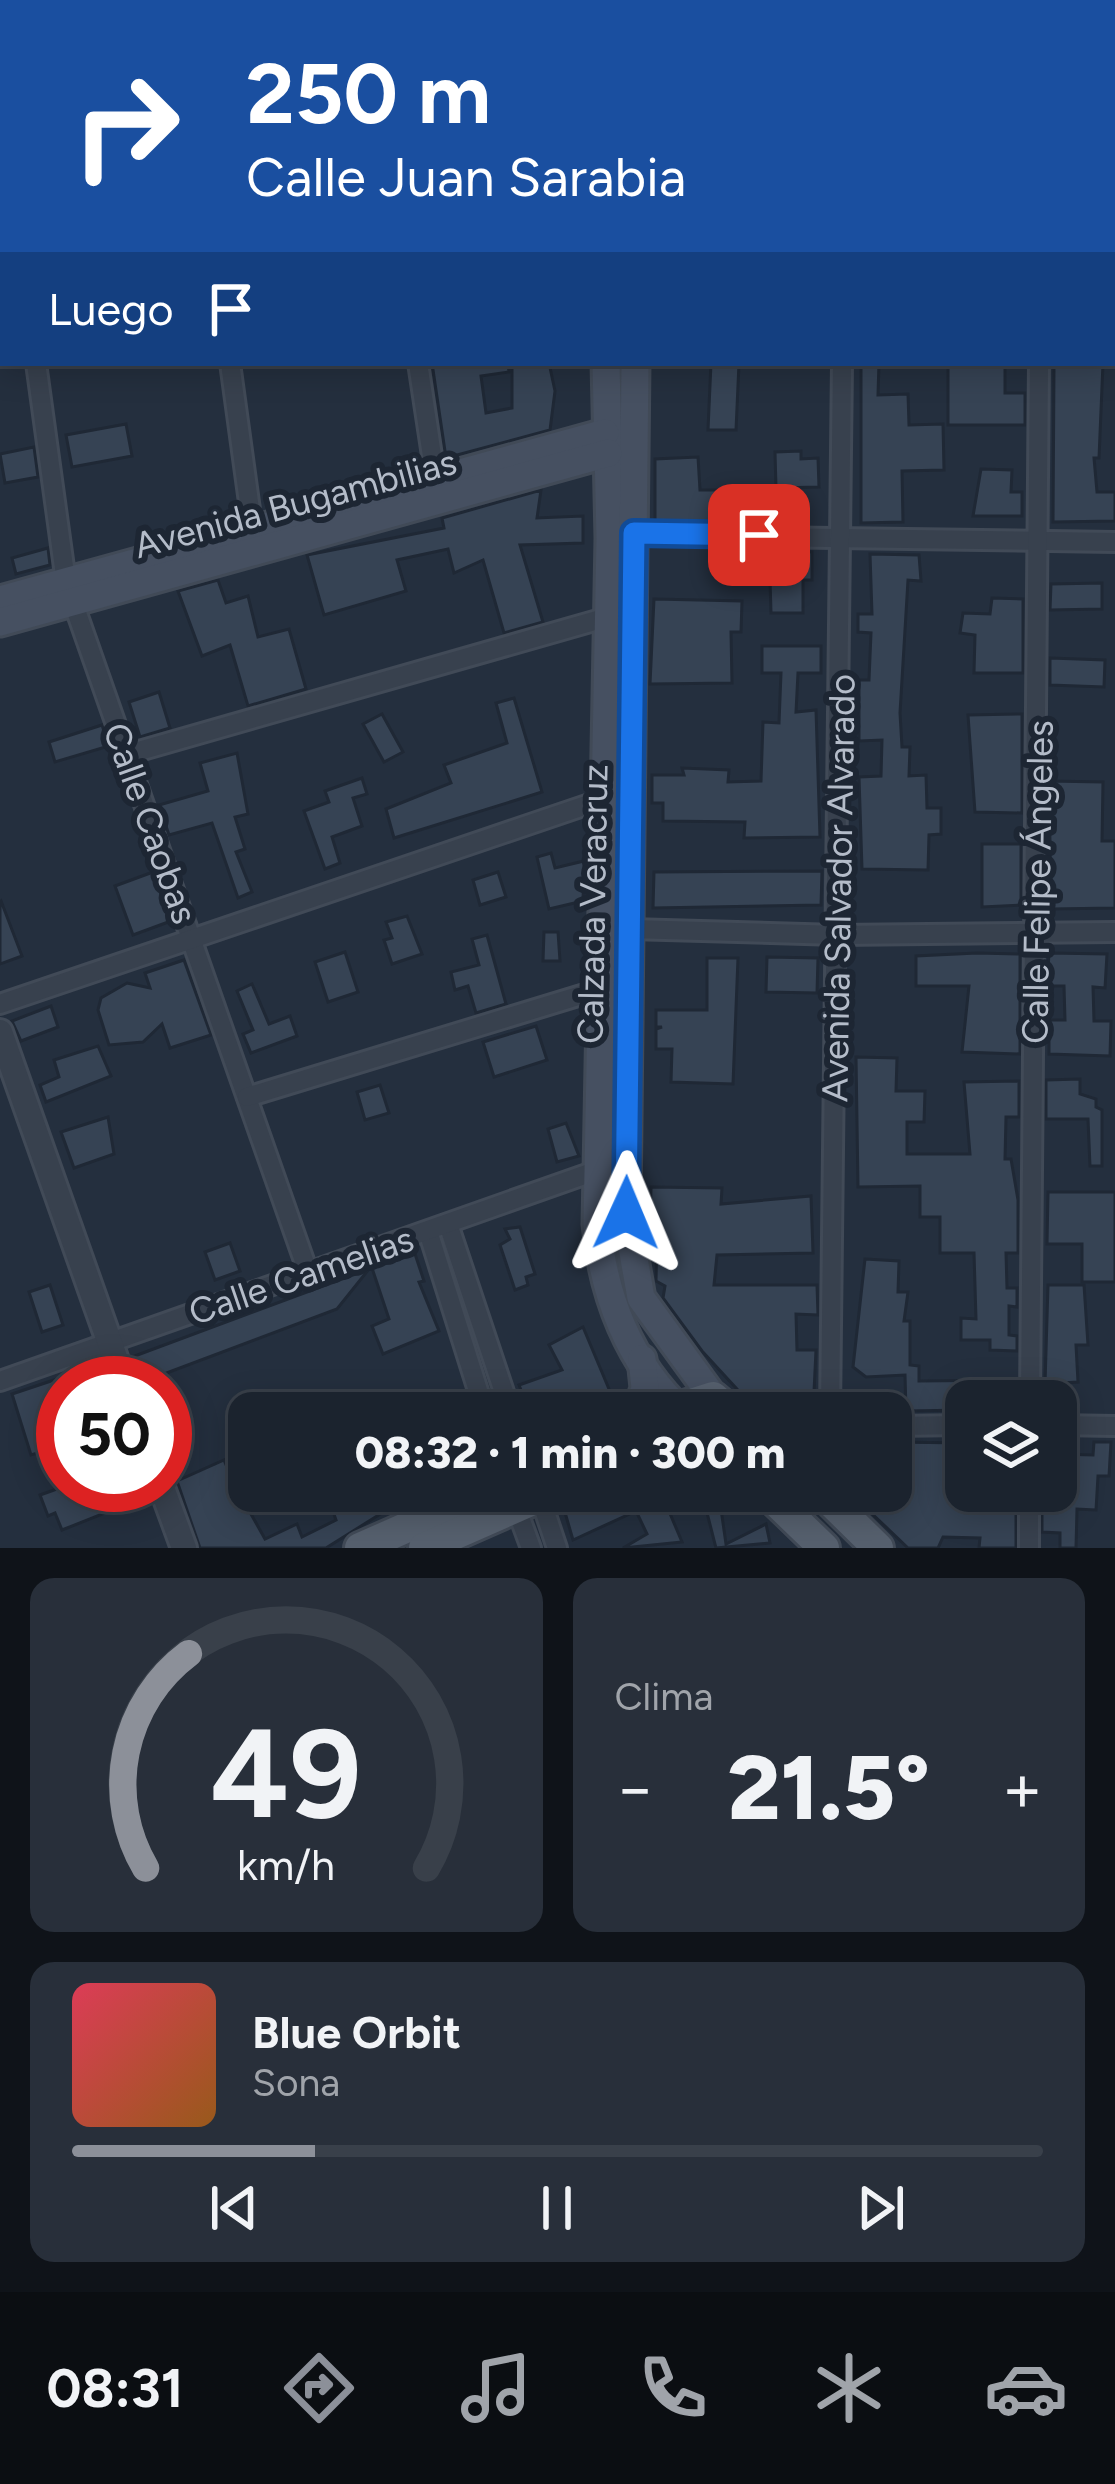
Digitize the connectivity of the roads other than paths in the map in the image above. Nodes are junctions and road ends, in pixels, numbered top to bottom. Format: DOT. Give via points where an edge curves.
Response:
graph roads {
  1 [pos="36,366"];
  2 [pos="230,366"];
  3 [pos="418,366"];
  4 [pos="606,366"];
  5 [pos="635,366"];
  6 [pos="842,366"];
  7 [pos="1039,366"];
  8 [pos="607,443"];
  9 [pos="437,491"];
  10 [pos="622,535"];
  11 [pos="842,536"];
  12 [pos="255,541"];
  13 [pos="1040,542"];
  14 [pos="1115,542"];
  15 [pos="70,591"];
  16 [pos="0,600"];
  17 [pos="608,617"];
  18 [pos="0,622"];
  19 [pos="125,755"];
  20 [pos="634,788"];
  21 [pos="607,798"];
  22 [pos="630,929"];
  23 [pos="1037,932"];
  24 [pos="1115,932"];
  25 [pos="838,935"];
  26 [pos="193,940"];
  27 [pos="601,989"];
  28 [pos="0,1004"];
  29 [pos="0,1032"];
  30 [pos="247,1096"];
  31 [pos="601,1168"];
  32 [pos="448,1224"];
  33 [pos="428,1231"];
  34 [pos="308,1272"];
  35 [pos="109,1342"];
  36 [pos="114,1356"];
  37 [pos="642,1359"];
  38 [pos="1030,1380"];
  39 [pos="0,1381"];
  40 [pos="478,1392"];
  41 [pos="504,1392"];
  42 [pos="644,1392"];
  43 [pos="662,1392"];
  44 [pos="711,1392"];
  45 [pos="830,1392"];
  46 [pos="945,1425"];
  47 [pos="1077,1425"];
  48 [pos="912,1426"];
  49 [pos="1115,1426"];
  50 [pos="171,1512"];
  51 [pos="441,1512"];
  52 [pos="497,1512"];
  53 [pos="532,1512"];
  54 [pos="540,1512"];
  55 [pos="787,1512"];
  56 [pos="845,1512"];
  57 [pos="1029,1512"];
  58 [pos="184,1548"];
  59 [pos="360,1548"];
  60 [pos="424,1548"];
  61 [pos="531,1548"];
  62 [pos="557,1548"];
  63 [pos="824,1548"];
  64 [pos="878,1548"];
  65 [pos="1029,1548"];
  1 -- 15 [label="street, Calle Caobas"];
  2 -- 12 [label="street"];
  3 -- 9 [label="street"];
  4 -- 8 [label="main road, Calzada Veracruz"];
  5 -- 10 [label="main road, Calzada Veracruz"];
  6 -- 11 [label="street, Avenida Salvador Alvarado"];
  7 -- 13 [label="street, Calle Felipe Ángeles"];
  8 -- 9 [label="main road, Avenida Bugambilias"];
  8 -- 10 [label="main road, Calzada Veracruz"];
  9 -- 12 [label="main road, Avenida Bugambilias"];
  10 -- 11 [label="street"];
  10 -- 17 [label="main road, Calzada Veracruz"];
  10 -- 20 [label="main road, Calzada Veracruz"];
  11 -- 13 [label="street"];
  11 -- 25 [label="street, Avenida Salvador Alvarado"];
  12 -- 15 [label="main road, Avenida Bugambilias"];
  13 -- 14 [label="street"];
  13 -- 23 [label="street, Calle Felipe Ángeles"];
  15 -- 16 [label="main road, Avenida Bugambilias"];
  15 -- 18 [label="main road, Avenida Bugambilias"];
  15 -- 19 [label="street, Calle Caobas"];
  17 -- 19 [label="street"];
  17 -- 21 [label="main road, Calzada Veracruz"];
  19 -- 26 [label="street, Calle Caobas"];
  20 -- 21 [label="street"];
  20 -- 22 [label="main road, Calzada Veracruz"];
  21 -- 26 [label="street"];
  21 -- 27 [label="main road, Calzada Veracruz"];
  22 -- 25 [label="street"];
  22 -- 44 [label="main road, Calzada Veracruz" via="632,1262 655,1324"];
  23 -- 24 [label="street"];
  23 -- 25 [label="street"];
  23 -- 38 [label="street, Calle Felipe Ángeles"];
  25 -- 45 [label="street, Avenida Salvador Alvarado"];
  26 -- 28 [label="street"];
  26 -- 30 [label="street, Calle Caobas"];
  27 -- 30 [label="street"];
  27 -- 31 [label="main road, Calzada Veracruz"];
  29 -- 35 [label="street"];
  30 -- 34 [label="street, Calle Caobas"];
  31 -- 32 [label="street, Calle Camelias"];
  31 -- 37 [label="main road, Calzada Veracruz" via="600,1262 609,1300"];
  32 -- 33 [label="street, Calle Camelias"];
  32 -- 41 [label="street"];
  33 -- 34 [label="street, Calle Camelias"];
  33 -- 40 [label="street"];
  34 -- 35 [label="street, Calle Camelias"];
  35 -- 36 [label="street"];
  35 -- 39 [label="street, Calle Camelias"];
  37 -- 42 [label="main road"];
  37 -- 43 [label="main road, Calzada Veracruz"];
  46 -- 48 [label="street"];
  47 -- 49 [label="street"];
  50 -- 58 [label="street"];
  51 -- 59 [label="main road"];
  52 -- 60 [label="main road"];
  53 -- 61 [label="street"];
  54 -- 62 [label="street"];
  55 -- 63 [label="main road"];
  56 -- 64 [label="main road"];
  57 -- 65 [label="street"];
}
